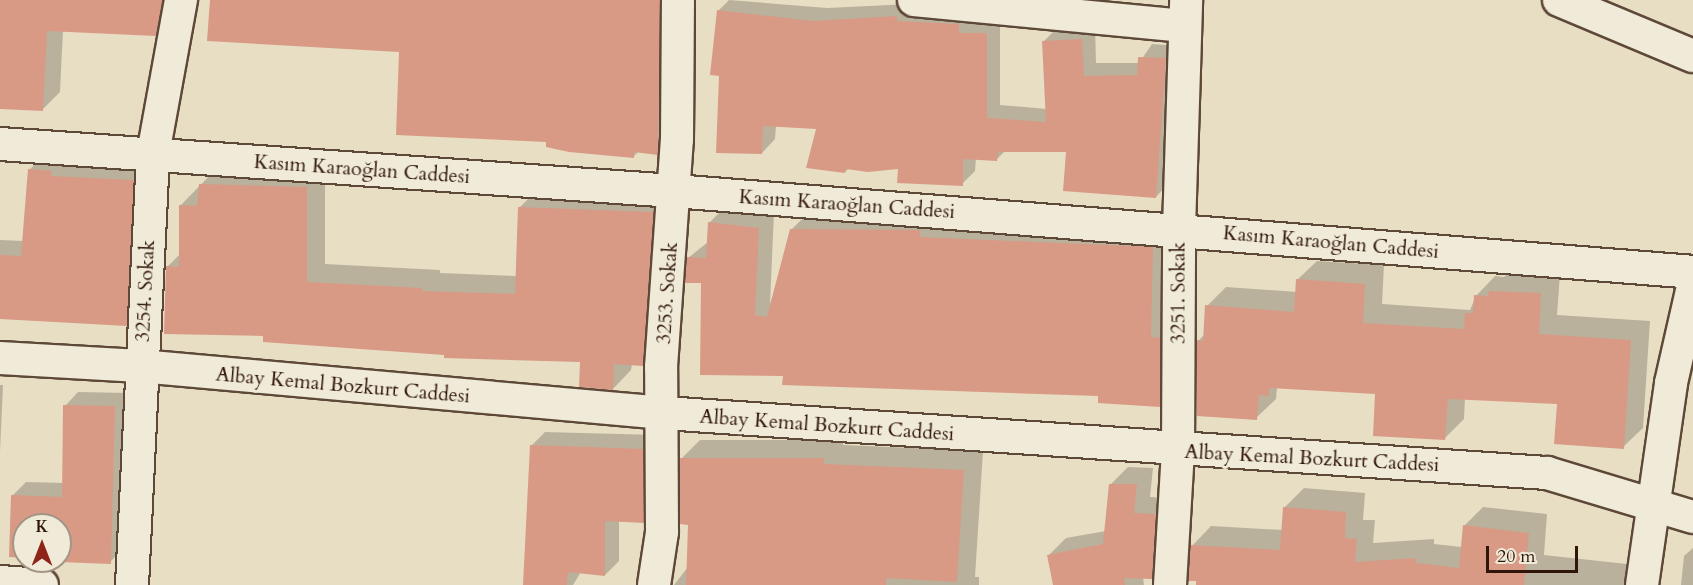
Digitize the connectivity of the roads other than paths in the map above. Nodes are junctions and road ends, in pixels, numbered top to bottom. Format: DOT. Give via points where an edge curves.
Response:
graph roads {
  1 [pos="181,0"];
  2 [pos="678,0"];
  3 [pos="914,0"];
  4 [pos="1559,0"];
  5 [pos="1185,13"];
  6 [pos="1693,56"];
  7 [pos="0,144"];
  8 [pos="153,154"];
  9 [pos="674,191"];
  10 [pos="1179,230"];
  11 [pos="1693,272"];
  12 [pos="1693,286"];
  13 [pos="0,358"];
  14 [pos="140,366"];
  15 [pos="664,413"];
  16 [pos="1178,450"];
  17 [pos="1651,505"];
  18 [pos="1693,517"];
  19 [pos="0,582"];
  20 [pos="42,585"];
  21 [pos="132,585"];
  22 [pos="654,585"];
  23 [pos="1170,585"];
  24 [pos="1642,585"];
  1 -- 8 [label="street, 3254. Sokak"];
  2 -- 9 [label="street, 3253. Sokak"];
  3 -- 5 [label="street"];
  4 -- 6 [label="street"];
  5 -- 10 [label="street, 3251. Sokak"];
  7 -- 8 [label="street, Kasım Karaoğlan Caddesi"];
  8 -- 9 [label="street, Kasım Karaoğlan Caddesi"];
  8 -- 14 [label="street, 3254. Sokak"];
  9 -- 10 [label="street, Kasım Karaoğlan Caddesi"];
  9 -- 15 [label="street, 3253. Sokak" via="661,367"];
  10 -- 11 [label="street, Kasım Karaoğlan Caddesi"];
  10 -- 16 [label="street, 3251. Sokak"];
  12 -- 17 [label="street" via="1671,383"];
  13 -- 14 [label="street, Albay Kemal Bozkurt Caddesi"];
  14 -- 15 [label="street, Albay Kemal Bozkurt Caddesi"];
  14 -- 21 [label="street, 3254. Sokak"];
  15 -- 16 [label="street, Albay Kemal Bozkurt Caddesi"];
  15 -- 22 [label="street, 3253. Sokak" via="662,532"];
  16 -- 17 [label="street, Albay Kemal Bozkurt Caddesi" via="1547,473"];
  16 -- 23 [label="street, 3251. Sokak"];
  17 -- 18 [label="street, Albay Kemal Bozkurt Caddesi"];
  17 -- 24 [label="street"];
  19 -- 20 [label="street"];
}
